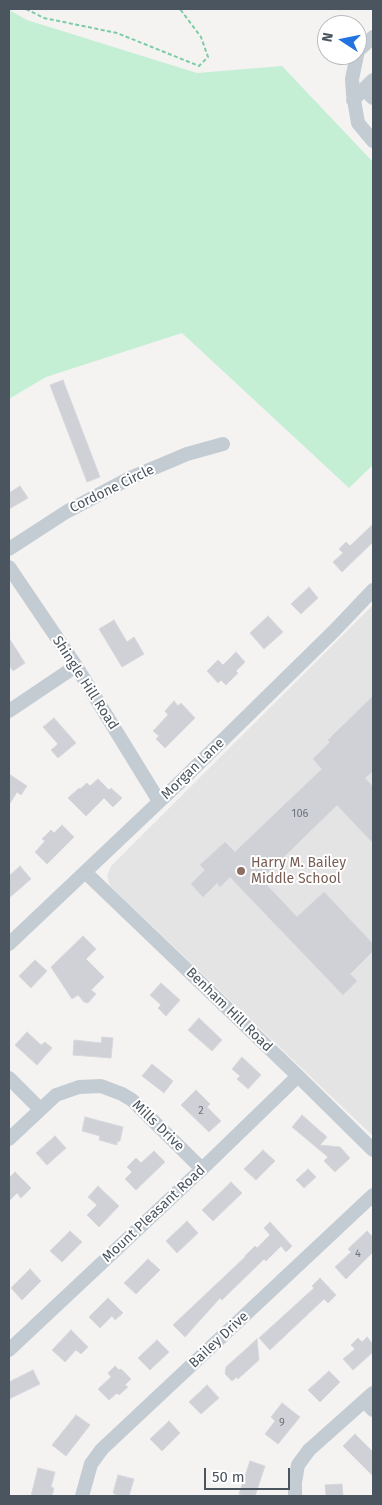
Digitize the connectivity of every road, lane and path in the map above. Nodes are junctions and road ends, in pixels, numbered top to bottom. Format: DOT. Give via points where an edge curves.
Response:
graph roads {
  1 [pos="26,9"];
  2 [pos="180,9"];
  3 [pos="355,65"];
  4 [pos="370,89"];
  5 [pos="354,100"];
  6 [pos="373,141"];
  7 [pos="223,444"];
  8 [pos="9,549"];
  9 [pos="9,567"];
  10 [pos="373,590"];
  11 [pos="76,666"];
  12 [pos="9,711"];
  13 [pos="159,801"];
  14 [pos="84,872"];
  15 [pos="9,944"];
  16 [pos="298,1076"];
  17 [pos="9,1078"];
  18 [pos="40,1109"];
  19 [pos="9,1139"];
  20 [pos="373,1150"];
  21 [pos="202,1169"];
  22 [pos="373,1195"];
  23 [pos="9,1350"];
  24 [pos="370,1401"];
  25 [pos="82,1496"];
  26 [pos="295,1496"];
  1 -- 2 [label="path" via="44,18 117,33 199,66 208,57 201,37"];
  3 -- 5 [label="street" via="352,79"];
  4 -- 5 [label="street"];
  5 -- 6 [label="street" via="358,124"];
  7 -- 8 [label="street, Cordone Circle" via="187,454 130,478 66,512"];
  9 -- 11 [label="street, Shingle Hill Road"];
  10 -- 13 [label="street, Morgan Lane"];
  11 -- 12 [label="street"];
  11 -- 13 [label="street, Shingle Hill Road"];
  13 -- 14 [label="street, Morgan Lane"];
  14 -- 15 [label="street, Morgan Lane"];
  14 -- 16 [label="street, Benham Hill Road"];
  16 -- 20 [label="street, Benham Hill Road"];
  16 -- 21 [label="street, Mount Pleasant Road"];
  17 -- 18 [label="street"];
  18 -- 19 [label="street, Mills Drive"];
  18 -- 21 [label="street, Mills Drive" via="56,1095 79,1087 90,1085 112,1089 132,1100"];
  21 -- 23 [label="street, Mount Pleasant Road"];
  22 -- 25 [label="street, Bailey Drive" via="102,1449 91,1464"];
  24 -- 26 [label="street" via="308,1450 298,1465"];
}
